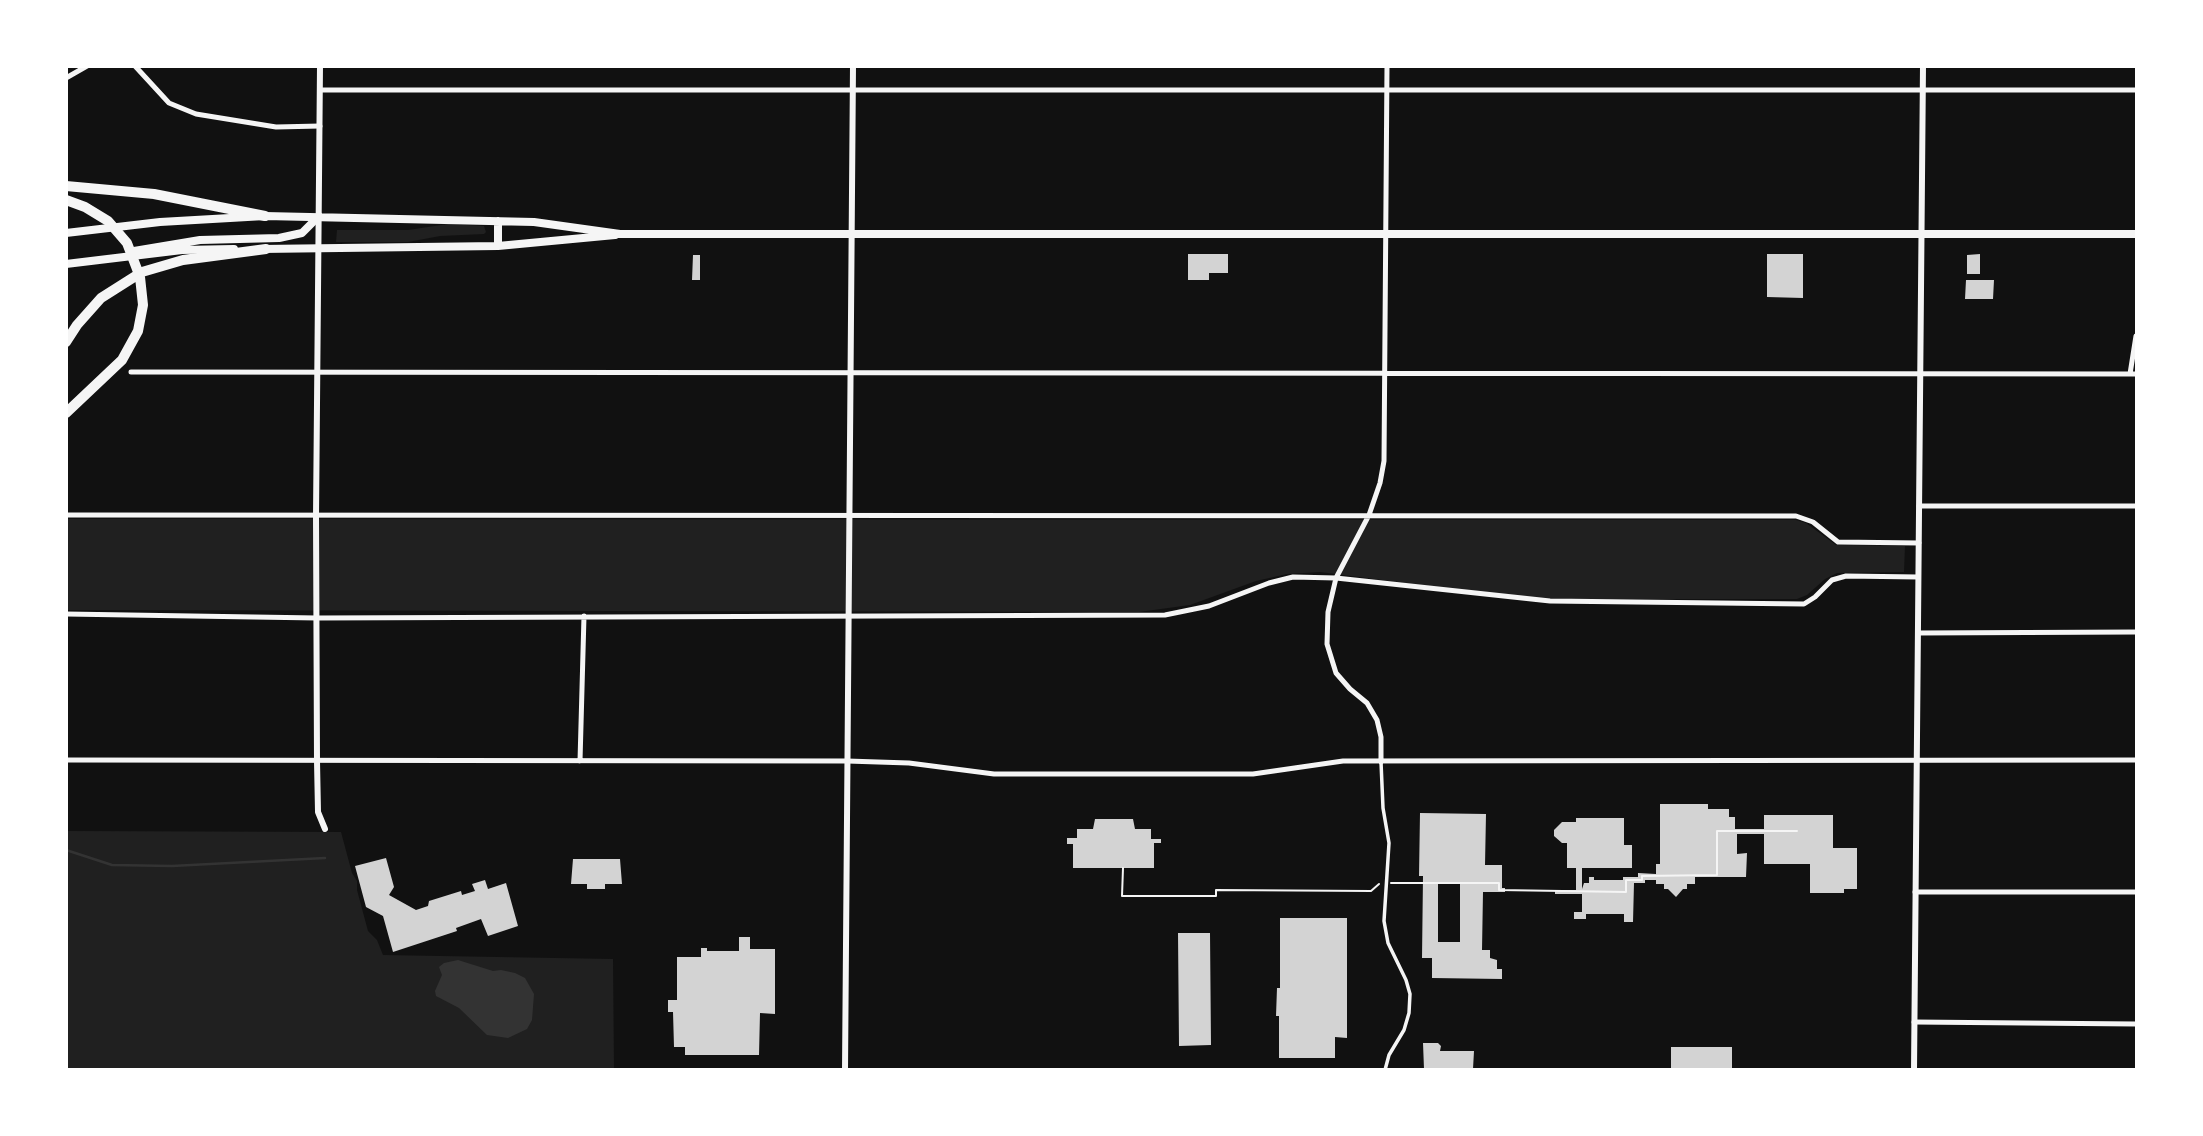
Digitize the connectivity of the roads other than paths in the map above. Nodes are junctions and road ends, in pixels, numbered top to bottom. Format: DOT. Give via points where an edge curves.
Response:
graph roads {
  1 [pos="87,66"];
  2 [pos="135,66"];
  3 [pos="320,66"];
  4 [pos="853,66"];
  5 [pos="1387,66"];
  6 [pos="1923,66"];
  7 [pos="66,78"];
  8 [pos="852,89"];
  9 [pos="1923,89"];
  10 [pos="320,90"];
  11 [pos="1387,90"];
  12 [pos="2137,90"];
  13 [pos="320,126"];
  14 [pos="66,186"];
  15 [pos="66,200"];
  16 [pos="265,216"];
  17 [pos="319,216"];
  18 [pos="498,220"];
  19 [pos="546,223"];
  20 [pos="66,233"];
  21 [pos="1921,233"];
  22 [pos="620,234"];
  23 [pos="851,234"];
  24 [pos="1384,234"];
  25 [pos="2137,234"];
  26 [pos="546,242"];
  27 [pos="498,246"];
  28 [pos="265,249"];
  29 [pos="318,250"];
  30 [pos="100,259"];
  31 [pos="66,264"];
  32 [pos="2137,336"];
  33 [pos="66,342"];
  34 [pos="131,372"];
  35 [pos="318,372"];
  36 [pos="850,373"];
  37 [pos="1384,373"];
  38 [pos="1920,373"];
  39 [pos="2133,374"];
  40 [pos="66,413"];
  41 [pos="1919,506"];
  42 [pos="2137,506"];
  43 [pos="66,515"];
  44 [pos="1369,515"];
  45 [pos="316,516"];
  46 [pos="848,516"];
  47 [pos="1919,543"];
  48 [pos="1918,577"];
  49 [pos="1336,578"];
  50 [pos="66,614"];
  51 [pos="584,616"];
  52 [pos="848,616"];
  53 [pos="317,618"];
  54 [pos="2137,632"];
  55 [pos="1917,633"];
  56 [pos="66,760"];
  57 [pos="1916,760"];
  58 [pos="2137,760"];
  59 [pos="317,761"];
  60 [pos="580,761"];
  61 [pos="847,761"];
  62 [pos="1381,762"];
  63 [pos="325,829"];
  64 [pos="1915,892"];
  65 [pos="2137,892"];
  66 [pos="1914,1022"];
  67 [pos="2137,1024"];
  68 [pos="845,1069"];
  69 [pos="1385,1069"];
  70 [pos="1914,1069"];
  1 -- 7 [label="street"];
  2 -- 13 [label="street" via="169,103 196,114 276,127"];
  3 -- 10 [label="street"];
  4 -- 8 [label="street"];
  5 -- 11 [label="street"];
  6 -- 9 [label="street"];
  8 -- 10 [label="street"];
  8 -- 11 [label="street"];
  8 -- 23 [label="street"];
  9 -- 11 [label="street"];
  9 -- 12 [label="street"];
  9 -- 21 [label="street"];
  10 -- 13 [label="street"];
  11 -- 24 [label="street"];
  13 -- 17 [label="street"];
  14 -- 16 [label="highway" via="154,194"];
  15 -- 40 [label="highway" via="97,213 127,243 142,290 142,317 130,348"];
  16 -- 17 [label="main road"];
  16 -- 20 [label="main road"];
  17 -- 18 [label="main road"];
  17 -- 29 [label="street"];
  17 -- 30 [label="main road" via="302,233 279,238 201,240"];
  18 -- 19 [label="main road"];
  18 -- 27 [label="main road"];
  19 -- 22 [label="main road"];
  19 -- 26 [label="main road"];
  21 -- 24 [label="main road"];
  21 -- 25 [label="main road"];
  21 -- 38 [label="street"];
  22 -- 23 [label="main road"];
  22 -- 26 [label="main road"];
  23 -- 24 [label="main road"];
  23 -- 36 [label="street"];
  24 -- 37 [label="street"];
  26 -- 27 [label="main road"];
  27 -- 29 [label="main road"];
  28 -- 29 [label="main road"];
  28 -- 30 [label="main road" via="182,250"];
  28 -- 33 [label="highway" via="183,260 142,272 101,298"];
  29 -- 35 [label="street"];
  30 -- 31 [label="main road"];
  32 -- 39 [label="street"];
  34 -- 35 [label="street"];
  35 -- 36 [label="street"];
  35 -- 45 [label="street"];
  36 -- 37 [label="street"];
  36 -- 46 [label="street"];
  37 -- 38 [label="street"];
  37 -- 44 [label="street" via="1384,461"];
  38 -- 39 [label="street"];
  38 -- 41 [label="street"];
  41 -- 42 [label="street"];
  41 -- 47 [label="street"];
  43 -- 45 [label="street"];
  44 -- 46 [label="street"];
  44 -- 47 [label="street" via="1796,516 1813,522 1838,542"];
  44 -- 49 [label="street"];
  45 -- 46 [label="street"];
  45 -- 53 [label="street"];
  46 -- 52 [label="street"];
  47 -- 48 [label="street"];
  48 -- 49 [label="street" via="1846,576 1832,580 1804,604 1550,601"];
  48 -- 55 [label="street"];
  49 -- 52 [label="street" via="1269,583 1209,606 1165,615"];
  49 -- 62 [label="street" via="1328,612 1328,644 1336,673 1367,703 1377,720"];
  50 -- 53 [label="street"];
  51 -- 52 [label="street"];
  51 -- 53 [label="street"];
  51 -- 60 [label="street"];
  52 -- 61 [label="street"];
  53 -- 59 [label="street"];
  54 -- 55 [label="street"];
  55 -- 57 [label="street"];
  56 -- 59 [label="street"];
  57 -- 58 [label="street"];
  57 -- 62 [label="street"];
  57 -- 64 [label="street"];
  59 -- 60 [label="street"];
  59 -- 63 [label="street" via="318,812"];
  60 -- 61 [label="street"];
  61 -- 62 [label="street" via="994,774 1252,774 1325,762"];
  61 -- 68 [label="street"];
  62 -- 69 [label="street" via="1389,843 1384,921 1409,994 1404,1030"];
  64 -- 65 [label="street"];
  64 -- 66 [label="street"];
  66 -- 67 [label="street"];
  66 -- 70 [label="street"];
}
